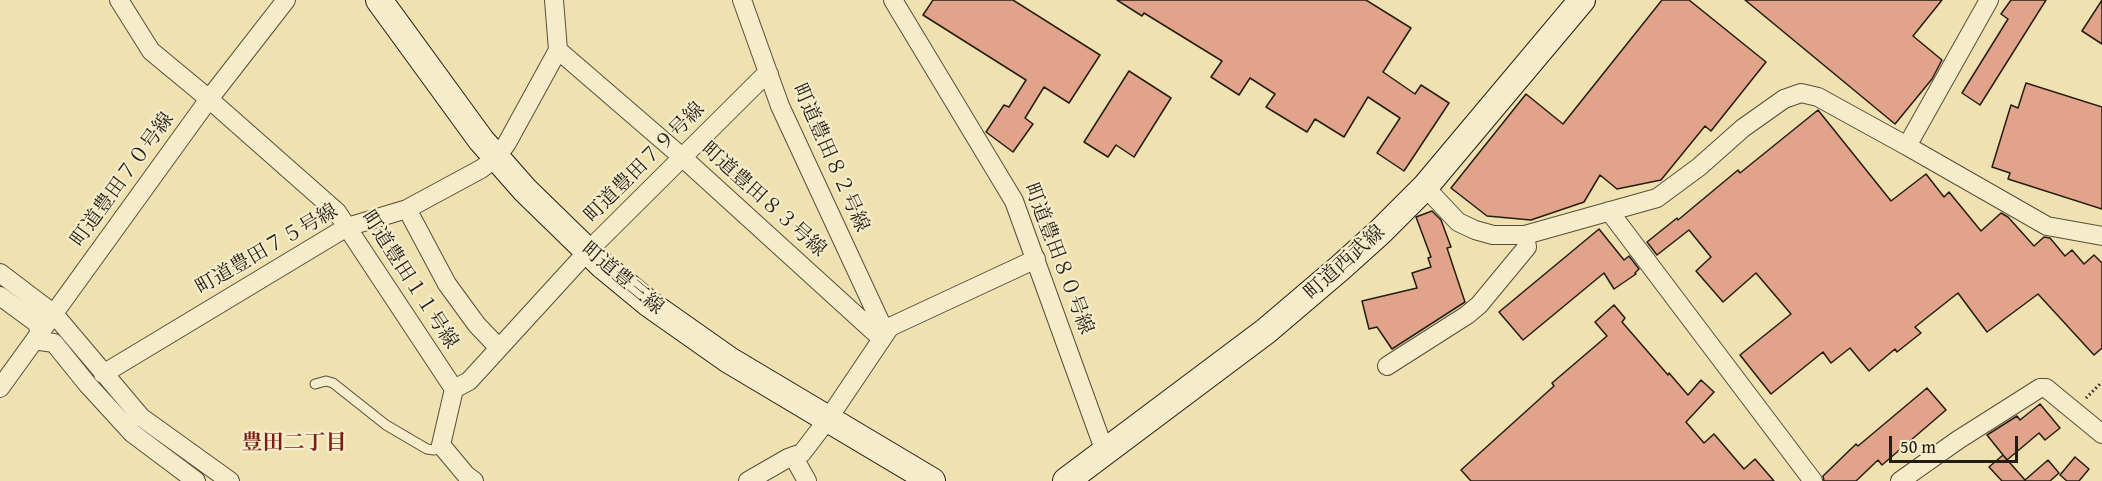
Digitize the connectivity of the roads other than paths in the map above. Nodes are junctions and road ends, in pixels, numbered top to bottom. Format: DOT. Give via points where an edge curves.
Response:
graph roads {
  1 [pos="119,0"];
  2 [pos="286,0"];
  3 [pos="379,0"];
  4 [pos="554,0"];
  5 [pos="742,0"];
  6 [pos="893,0"];
  7 [pos="1582,0"];
  8 [pos="1989,0"];
  9 [pos="558,50"];
  10 [pos="769,74"];
  11 [pos="209,99"];
  12 [pos="1907,146"];
  13 [pos="682,157"];
  14 [pos="496,158"];
  15 [pos="1425,187"];
  16 [pos="407,209"];
  17 [pos="1609,211"];
  18 [pos="347,227"];
  19 [pos="1525,235"];
  20 [pos="2102,236"];
  21 [pos="587,252"];
  22 [pos="1036,259"];
  23 [pos="0,273"];
  24 [pos="0,296"];
  25 [pos="54,314"];
  26 [pos="39,333"];
  27 [pos="883,335"];
  28 [pos="499,348"];
  29 [pos="1387,366"];
  30 [pos="103,374"];
  31 [pos="315,384"];
  32 [pos="0,388"];
  33 [pos="454,389"];
  34 [pos="828,419"];
  35 [pos="2102,434"];
  36 [pos="441,445"];
  37 [pos="1105,452"];
  38 [pos="793,456"];
  39 [pos="196,481"];
  40 [pos="230,481"];
  41 [pos="474,481"];
  42 [pos="748,481"];
  43 [pos="807,481"];
  44 [pos="932,481"];
  45 [pos="1066,481"];
  46 [pos="1813,481"];
  47 [pos="1900,481"];
  1 -- 11 [label="street, 町道豊田１１号線" via="152,51"];
  2 -- 11 [label="street, 町道豊田７０号線"];
  3 -- 14 [label="street, 町道豊三線"];
  4 -- 9 [label="street"];
  5 -- 10 [label="street, 町道豊田８２号線"];
  6 -- 22 [label="street, 町道豊田８０号線" via="1007,188"];
  7 -- 15 [label="street, 町道西武線"];
  8 -- 12 [label="street"];
  9 -- 13 [label="street, 町道豊田８３号線"];
  9 -- 14 [label="street, 町道豊田７５号線"];
  10 -- 13 [label="street, 町道豊田７９号線"];
  10 -- 27 [label="street, 町道豊田８２号線"];
  11 -- 18 [label="street, 町道豊田１１号線" via="337,212"];
  11 -- 25 [label="street, 町道豊田７０号線"];
  12 -- 17 [label="street" via="1818,97 1801,93 1784,99 1743,128 1657,198"];
  12 -- 20 [label="street" via="2047,226"];
  13 -- 21 [label="street, 町道豊田７９号線"];
  13 -- 27 [label="street, 町道豊田８３号線"];
  14 -- 16 [label="street, 町道豊田７５号線"];
  14 -- 21 [label="street, 町道豊三線"];
  15 -- 19 [label="street" via="1458,222 1493,235"];
  15 -- 37 [label="street, 町道西武線" via="1266,331"];
  16 -- 18 [label="street, 町道豊田７５号線"];
  16 -- 28 [label="street" via="447,284"];
  17 -- 19 [label="street"];
  17 -- 46 [label="street"];
  18 -- 30 [label="street, 町道豊田７５号線"];
  18 -- 33 [label="street, 町道豊田１１号線"];
  19 -- 29 [label="street" via="1527,247 1479,305"];
  21 -- 28 [label="street, 町道豊田７９号線"];
  21 -- 34 [label="street, 町道豊三線" via="693,336"];
  22 -- 27 [label="street" via="890,327"];
  22 -- 37 [label="street, 町道豊田８０号線"];
  23 -- 25 [label="street"];
  24 -- 26 [label="street" via="38,324"];
  25 -- 26 [label="street, 町道豊田７０号線"];
  25 -- 30 [label="street"];
  26 -- 32 [label="street, 町道豊田７０号線"];
  26 -- 39 [label="street" via="40,340 54,343 132,433"];
  27 -- 34 [label="street"];
  28 -- 33 [label="street, 町道豊田７９号線" via="469,381"];
  30 -- 40 [label="street" via="141,417"];
  31 -- 36 [label="lane" via="333,383 386,425 426,449 434,450"];
  33 -- 36 [label="street"];
  34 -- 38 [label="street" via="802,453"];
  34 -- 44 [label="street, 町道豊三線"];
  35 -- 47 [label="street" via="2046,388 2040,388"];
  36 -- 41 [label="street"];
  37 -- 45 [label="street, 町道西武線"];
  38 -- 42 [label="street"];
  38 -- 43 [label="street"];
}
